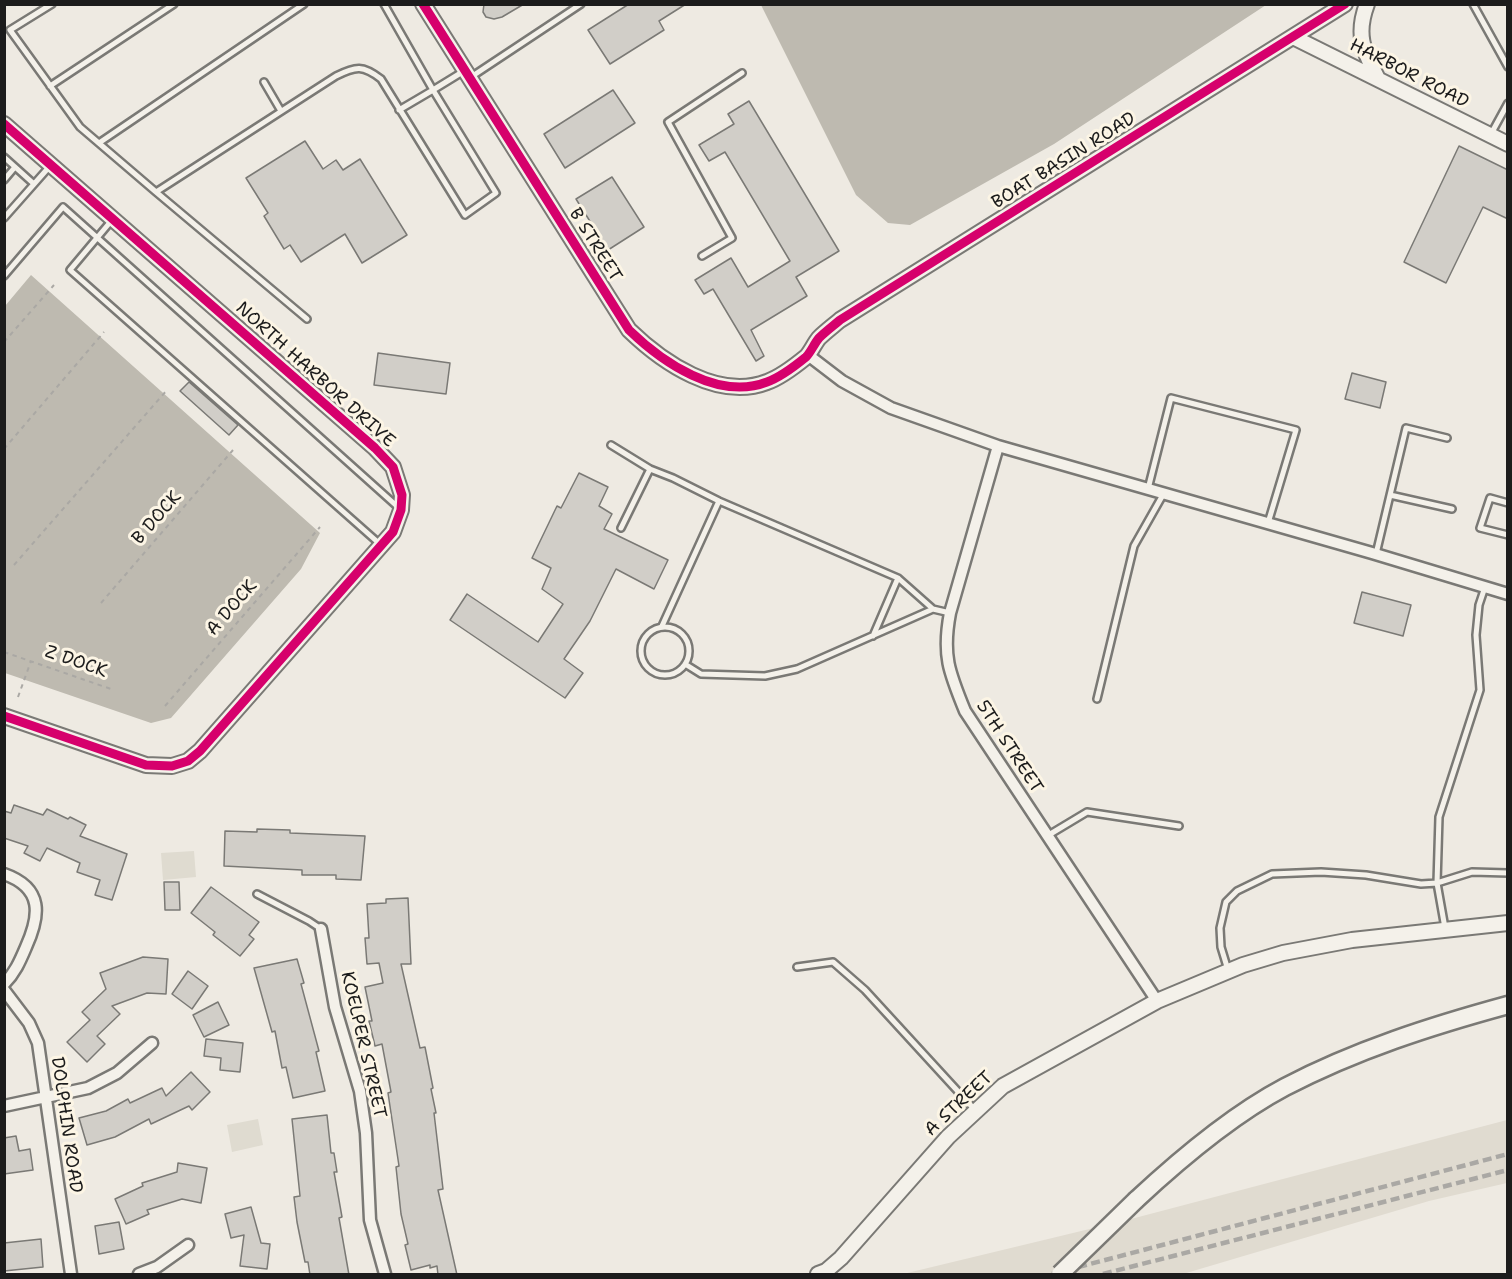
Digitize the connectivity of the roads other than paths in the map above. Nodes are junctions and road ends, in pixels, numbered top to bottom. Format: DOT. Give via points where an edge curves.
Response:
graph roads {
  1 [pos="52,4"];
  2 [pos="174,4"];
  3 [pos="304,4"];
  4 [pos="384,4"];
  5 [pos="423,4"];
  6 [pos="581,4"];
  7 [pos="1345,4"];
  8 [pos="1366,4"];
  9 [pos="1473,4"];
  10 [pos="1293,37"];
  11 [pos="1508,67"];
  12 [pos="742,73"];
  13 [pos="467,75"];
  14 [pos="1378,79"];
  15 [pos="264,82"];
  16 [pos="50,86"];
  17 [pos="433,90"];
  18 [pos="1508,103"];
  19 [pos="399,110"];
  20 [pos="281,111"];
  21 [pos="6,127"];
  22 [pos="1490,136"];
  23 [pos="99,143"];
  24 [pos="1508,144"];
  25 [pos="4,157"];
  26 [pos="51,165"];
  27 [pos="15,167"];
  28 [pos="4,180"];
  29 [pos="34,184"];
  30 [pos="156,192"];
  31 [pos="4,218"];
  32 [pos="113,219"];
  33 [pos="97,238"];
  34 [pos="702,256"];
  35 [pos="4,276"];
  36 [pos="307,319"];
  37 [pos="808,355"];
  38 [pos="1447,438"];
  39 [pos="611,446"];
  40 [pos="998,446"];
  41 [pos="650,469"];
  42 [pos="1148,489"];
  43 [pos="1164,493"];
  44 [pos="1390,495"];
  45 [pos="719,501"];
  46 [pos="1508,503"];
  47 [pos="401,510"];
  48 [pos="1452,510"];
  49 [pos="1268,523"];
  50 [pos="621,528"];
  51 [pos="1508,535"];
  52 [pos="381,546"];
  53 [pos="1376,554"];
  54 [pos="898,578"];
  55 [pos="1485,587"];
  56 [pos="1508,594"];
  57 [pos="933,609"];
  58 [pos="950,613"];
  59 [pos="662,627"];
  60 [pos="873,636"];
  61 [pos="685,664"];
  62 [pos="1097,699"];
  63 [pos="4,716"];
  64 [pos="1179,826"];
  65 [pos="1047,836"];
  66 [pos="1508,873"];
  67 [pos="4,874"];
  68 [pos="1437,883"];
  69 [pos="257,894"];
  70 [pos="1508,923"];
  71 [pos="321,929"];
  72 [pos="1445,929"];
  73 [pos="797,967"];
  74 [pos="1228,971"];
  75 [pos="4,984"];
  76 [pos="4,990"];
  77 [pos="1157,1001"];
  78 [pos="1508,1005"];
  79 [pos="152,1043"];
  80 [pos="46,1097"];
  81 [pos="4,1106"];
  82 [pos="975,1110"];
  83 [pos="188,1245"];
  84 [pos="71,1275"];
  85 [pos="139,1275"];
  86 [pos="385,1275"];
  87 [pos="818,1275"];
  88 [pos="1060,1275"];
  1 -- 16 [label="lane" via="10,30"];
  2 -- 16 [label="lane"];
  3 -- 23 [label="lane"];
  4 -- 17 [label="lane"];
  5 -- 13 [label="street, B STREET"];
  6 -- 13 [label="lane"];
  7 -- 10 [label="street, BOAT BASIN ROAD"];
  8 -- 14 [label="street" via="1360,27 1362,46"];
  9 -- 11 [label="lane"];
  10 -- 14 [label="street, HARBOR ROAD"];
  10 -- 37 [label="street, BOAT BASIN ROAD" via="840,320"];
  12 -- 34 [label="lane" via="668,122 732,238"];
  13 -- 17 [label="lane"];
  13 -- 37 [label="street, B STREET" via="628,330 650,350 676,368 711,383 747,387 768,382"];
  14 -- 22 [label="street, HARBOR ROAD"];
  15 -- 20 [label="lane"];
  16 -- 23 [label="lane" via="80,127"];
  17 -- 19 [label="lane"];
  17 -- 19 [label="lane" via="496,193 465,215"];
  18 -- 22 [label="lane"];
  19 -- 20 [label="lane" via="381,79 367,69 351,68"];
  20 -- 30 [label="lane"];
  21 -- 26 [label="street, NORTH HARBOR DRIVE"];
  22 -- 24 [label="street, HARBOR ROAD"];
  23 -- 30 [label="lane"];
  25 -- 27 [label="lane"];
  26 -- 29 [label="lane"];
  26 -- 32 [label="street, NORTH HARBOR DRIVE"];
  27 -- 28 [label="lane"];
  27 -- 29 [label="lane"];
  29 -- 31 [label="lane"];
  30 -- 36 [label="lane"];
  32 -- 33 [label="lane"];
  32 -- 47 [label="street, NORTH HARBOR DRIVE" via="375,448 393,467 402,495"];
  33 -- 35 [label="lane" via="63,207"];
  33 -- 47 [label="lane"];
  33 -- 52 [label="lane" via="70,270"];
  37 -- 40 [label="street" via="842,381 891,408"];
  38 -- 44 [label="lane" via="1406,428"];
  39 -- 41 [label="lane"];
  40 -- 42 [label="street"];
  40 -- 58 [label="street, 5TH STREET"];
  41 -- 45 [label="lane"];
  41 -- 50 [label="lane"];
  42 -- 43 [label="street"];
  42 -- 49 [label="lane" via="1171,398 1296,430"];
  43 -- 49 [label="street"];
  43 -- 62 [label="lane" via="1134,546"];
  44 -- 48 [label="lane"];
  44 -- 53 [label="lane"];
  45 -- 54 [label="lane"];
  45 -- 59 [label="lane"];
  46 -- 51 [label="lane" via="1490,498 1480,528"];
  47 -- 52 [label="street" via="393,532"];
  49 -- 53 [label="street"];
  52 -- 63 [label="street" via="188,761 172,766 146,765"];
  53 -- 55 [label="street"];
  54 -- 57 [label="lane"];
  54 -- 60 [label="lane"];
  55 -- 56 [label="street"];
  55 -- 68 [label="lane" via="1476,635 1480,690 1439,817"];
  57 -- 58 [label="lane"];
  57 -- 60 [label="lane"];
  58 -- 65 [label="street, 5TH STREET" via="945,636 949,673 965,711"];
  59 -- 61 [label="lane" via="676,629 686,639 689,652"];
  59 -- 61 [label="lane" via="644,638 642,660 652,671 664,675"];
  60 -- 61 [label="lane" via="797,669 765,676 701,674"];
  64 -- 65 [label="lane" via="1087,812"];
  65 -- 77 [label="street, 5TH STREET"];
  66 -- 68 [label="lane" via="1472,872"];
  67 -- 75 [label="street" via="27,887 37,904 35,927 14,974"];
  68 -- 72 [label="lane"];
  68 -- 74 [label="lane" via="1420,884 1366,874 1272,874 1237,891 1226,902 1220,928"];
  69 -- 71 [label="lane"];
  70 -- 72 [label="street, A STREET"];
  71 -- 86 [label="street, KOELPER STREET" via="335,1007 360,1091 370,1220"];
  72 -- 74 [label="street, A STREET" via="1315,946"];
  73 -- 82 [label="lane" via="833,962 865,990"];
  74 -- 77 [label="street, A STREET"];
  76 -- 80 [label="street, DOLPHIN ROAD" via="29,1023 38,1043"];
  77 -- 82 [label="street, A STREET" via="1003,1086"];
  78 -- 88 [label="main road, bridge" via="1434,1025 1365,1050 1284,1088 1195,1150 1136,1200"];
  79 -- 80 [label="street" via="117,1073 88,1088"];
  80 -- 81 [label="street"];
  80 -- 84 [label="street, DOLPHIN ROAD"];
  82 -- 87 [label="street, A STREET" via="841,1258"];
  83 -- 85 [label="street"];
}
